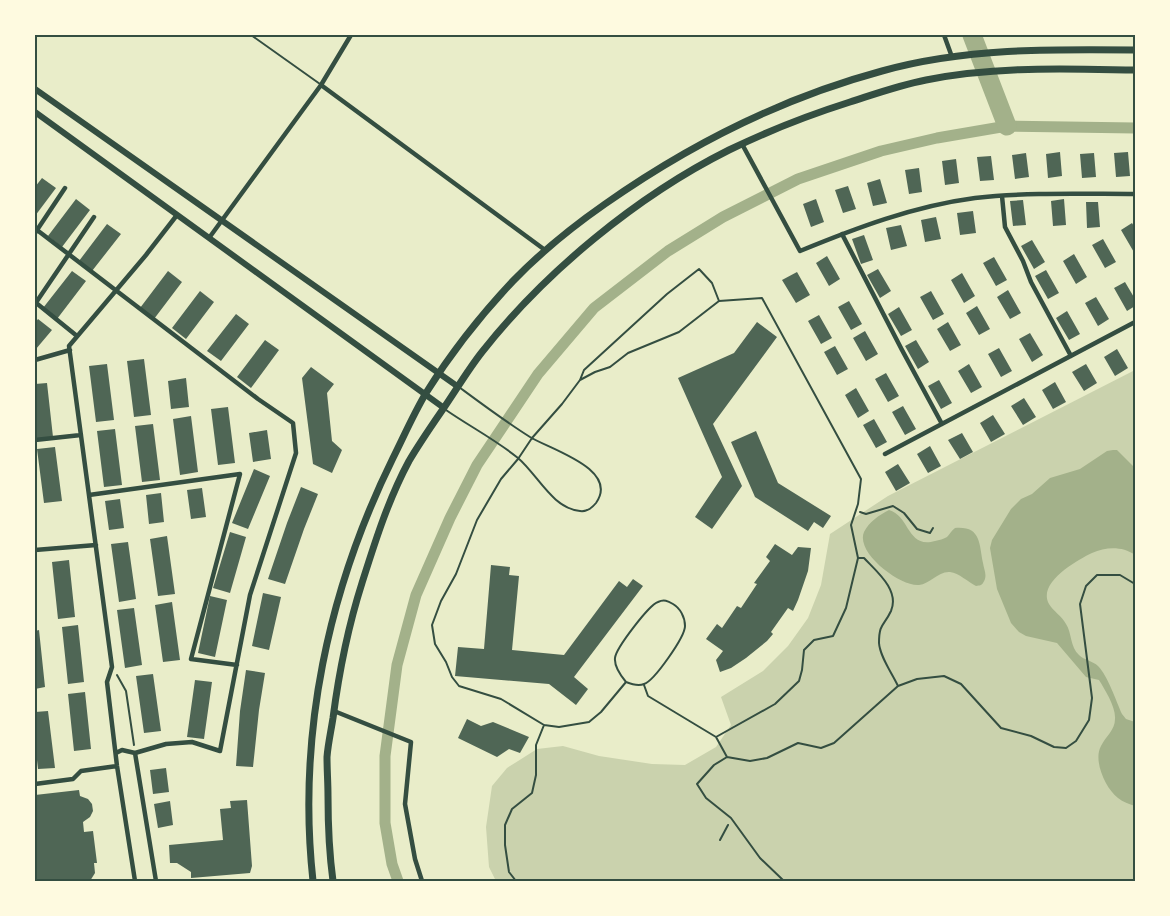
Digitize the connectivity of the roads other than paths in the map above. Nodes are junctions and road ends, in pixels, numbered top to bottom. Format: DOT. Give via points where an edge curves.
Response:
graph roads {
  1 [pos="251,35"];
  2 [pos="351,35"];
  3 [pos="944,35"];
  4 [pos="1135,50"];
  5 [pos="952,56"];
  6 [pos="1135,70"];
  7 [pos="321,84"];
  8 [pos="35,89"];
  9 [pos="35,112"];
  10 [pos="742,144"];
  11 [pos="65,188"];
  12 [pos="1135,194"];
  13 [pos="1002,196"];
  14 [pos="177,215"];
  15 [pos="94,216"];
  16 [pos="221,220"];
  17 [pos="36,232"];
  18 [pos="842,234"];
  19 [pos="209,238"];
  20 [pos="546,250"];
  21 [pos="68,255"];
  22 [pos="116,291"];
  23 [pos="719,301"];
  24 [pos="35,303"];
  25 [pos="1135,322"];
  26 [pos="77,336"];
  27 [pos="70,350"];
  28 [pos="1070,356"];
  29 [pos="35,360"];
  30 [pos="439,374"];
  31 [pos="580,380"];
  32 [pos="457,386"];
  33 [pos="425,395"];
  34 [pos="444,408"];
  35 [pos="942,424"];
  36 [pos="81,435"];
  37 [pos="532,438"];
  38 [pos="35,440"];
  39 [pos="885,454"];
  40 [pos="518,459"];
  41 [pos="89,495"];
  42 [pos="96,545"];
  43 [pos="35,550"];
  44 [pos="858,558"];
  45 [pos="1135,584"];
  46 [pos="237,665"];
  47 [pos="626,682"];
  48 [pos="644,685"];
  49 [pos="898,686"];
  50 [pos="334,711"];
  51 [pos="544,725"];
  52 [pos="716,737"];
  53 [pos="116,753"];
  54 [pos="135,754"];
  55 [pos="727,757"];
  56 [pos="117,766"];
  57 [pos="35,784"];
  58 [pos="134,881"];
  59 [pos="156,881"];
  60 [pos="314,881"];
  61 [pos="333,881"];
  62 [pos="422,881"];
  63 [pos="516,881"];
  64 [pos="784,881"];
  1 -- 7 [label="lane"];
  2 -- 7 [label="street"];
  3 -- 5 [label="street"];
  4 -- 5 [label="main road" via="1017,51"];
  5 -- 20 [label="main road" via="882,71 766,112 677,157 638,181 563,234"];
  6 -- 10 [label="main road" via="1024,69 925,80 776,128"];
  7 -- 16 [label="street"];
  7 -- 20 [label="street"];
  8 -- 16 [label="main road"];
  9 -- 14 [label="main road"];
  10 -- 18 [label="street" via="800,251"];
  10 -- 32 [label="main road" via="646,200 593,240 509,320"];
  11 -- 17 [label="street"];
  12 -- 13 [label="street"];
  13 -- 18 [label="street" via="944,204"];
  13 -- 28 [label="street" via="1005,227"];
  14 -- 19 [label="main road"];
  14 -- 22 [label="street"];
  15 -- 21 [label="street"];
  16 -- 19 [label="street"];
  16 -- 30 [label="main road"];
  17 -- 21 [label="street"];
  18 -- 35 [label="street"];
  19 -- 33 [label="main road"];
  20 -- 30 [label="main road" via="513,281 462,341"];
  21 -- 22 [label="street"];
  21 -- 24 [label="street"];
  22 -- 26 [label="street"];
  22 -- 46 [label="street" via="293,423 296,453 250,594"];
  23 -- 31 [label="lane" via="679,332 628,353 610,367"];
  23 -- 31 [label="lane" via="712,283 699,269 629,328 584,370"];
  23 -- 44 [label="lane" via="762,298 861,479 851,525"];
  24 -- 26 [label="street"];
  25 -- 28 [label="street"];
  26 -- 27 [label="street"];
  27 -- 29 [label="street"];
  27 -- 36 [label="street"];
  28 -- 35 [label="street"];
  30 -- 32 [label="main road"];
  30 -- 33 [label="main road"];
  31 -- 37 [label="lane"];
  32 -- 34 [label="main road"];
  32 -- 37 [label="lane"];
  33 -- 34 [label="main road"];
  33 -- 60 [label="main road" via="377,490 355,546 325,647 312,744 310,812"];
  34 -- 40 [label="lane"];
  34 -- 50 [label="main road" via="409,461 389,503 355,606 342,656"];
  35 -- 39 [label="street"];
  36 -- 38 [label="street"];
  36 -- 41 [label="street"];
  37 -- 40 [label="lane"];
  37 -- 40 [label="lane" via="570,455 588,468 599,481 601,491 597,502 590,510 566,507"];
  40 -- 51 [label="lane" via="501,479 477,520 432,625 435,644 459,686 501,699"];
  41 -- 42 [label="street"];
  41 -- 46 [label="street" via="240,474 190,659"];
  42 -- 43 [label="street"];
  42 -- 53 [label="street" via="112,666 107,682"];
  44 -- 49 [label="lane" via="864,558 888,585 893,597 892,610 880,626 879,645"];
  44 -- 52 [label="lane" via="846,608 833,636 814,640 804,650 799,682 775,704"];
  45 -- 49 [label="lane" via="1120,575 1097,575 1086,586 1080,604 1092,698 1089,720 1076,741 1066,748 1054,747 1001,728 961,684 944,676 917,679"];
  46 -- 54 [label="street" via="220,752 192,742 166,744"];
  47 -- 48 [label="lane"];
  47 -- 48 [label="lane" via="614,659 619,648 651,607 666,600 683,614 686,627 668,659"];
  47 -- 51 [label="lane" via="589,722 559,727"];
  48 -- 52 [label="lane" via="648,696"];
  49 -- 55 [label="lane" via="834,743 821,748 798,743 767,758 750,761"];
  50 -- 61 [label="main road" via="327,756 328,848"];
  50 -- 62 [label="street" via="411,742 405,804"];
  51 -- 63 [label="lane" via="536,745 532,793 512,809 505,825 510,872"];
  52 -- 55 [label="lane"];
  53 -- 54 [label="street" via="122,750"];
  53 -- 56 [label="street"];
  54 -- 59 [label="street"];
  55 -- 64 [label="lane" via="714,765 697,784 706,798 731,818 760,858"];
  56 -- 57 [label="street" via="82,771 73,779"];
  56 -- 58 [label="street"];
}
